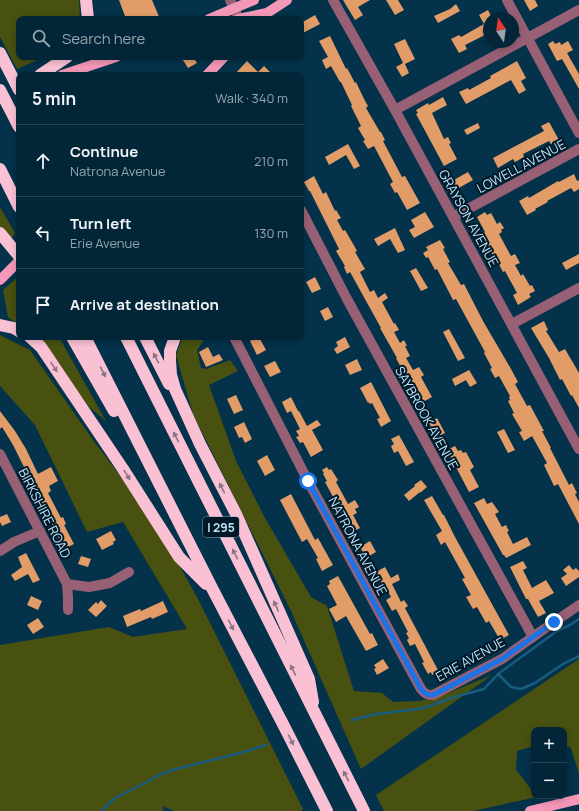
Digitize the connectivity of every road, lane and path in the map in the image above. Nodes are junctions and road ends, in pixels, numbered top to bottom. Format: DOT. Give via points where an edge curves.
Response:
graph roads {
  1 [pos="86,0"];
  2 [pos="254,0"];
  3 [pos="287,0"];
  4 [pos="333,0"];
  5 [pos="507,0"];
  6 [pos="232,4"];
  7 [pos="579,10"];
  8 [pos="88,16"];
  9 [pos="214,16"];
  10 [pos="238,16"];
  11 [pos="264,16"];
  12 [pos="527,38"];
  13 [pos="0,53"];
  14 [pos="62,60"];
  15 [pos="107,60"];
  16 [pos="221,60"];
  17 [pos="44,72"];
  18 [pos="71,72"];
  19 [pos="210,72"];
  20 [pos="16,83"];
  21 [pos="0,90"];
  22 [pos="16,90"];
  23 [pos="0,95"];
  24 [pos="395,110"];
  25 [pos="16,121"];
  26 [pos="579,133"];
  27 [pos="579,149"];
  28 [pos="0,169"];
  29 [pos="0,179"];
  30 [pos="9,188"];
  31 [pos="16,201"];
  32 [pos="304,216"];
  33 [pos="454,217"];
  34 [pos="0,233"];
  35 [pos="16,252"];
  36 [pos="16,264"];
  37 [pos="0,280"];
  38 [pos="579,288"];
  39 [pos="512,324"];
  40 [pos="0,325"];
  41 [pos="16,329"];
  42 [pos="33,340"];
  43 [pos="74,340"];
  44 [pos="87,340"];
  45 [pos="128,340"];
  46 [pos="147,340"];
  47 [pos="174,340"];
  48 [pos="236,340"];
  49 [pos="194,429"];
  50 [pos="575,430"];
  51 [pos="579,449"];
  52 [pos="0,454"];
  53 [pos="40,531"];
  54 [pos="193,550"];
  55 [pos="0,551"];
  56 [pos="129,572"];
  57 [pos="67,584"];
  58 [pos="213,590"];
  59 [pos="579,605"];
  60 [pos="68,610"];
  61 [pos="532,637"];
  62 [pos="433,695"];
  63 [pos="316,717"];
  64 [pos="579,799"];
  65 [pos="327,811"];
  66 [pos="364,811"];
  67 [pos="530,811"];
  1 -- 8 [label="highway"];
  2 -- 6 [label="main road"];
  3 -- 11 [label="main road"];
  4 -- 24 [label="street, GRAYSON AVENUE"];
  5 -- 12 [label="street"];
  6 -- 9 [label="main road"];
  6 -- 10 [label="street"];
  7 -- 12 [label="street"];
  12 -- 24 [label="street"];
  12 -- 26 [label="street"];
  13 -- 20 [label="highway"];
  14 -- 17 [label="highway"];
  15 -- 18 [label="main road"];
  16 -- 19 [label="main road"];
  21 -- 25 [label="highway"];
  22 -- 23 [label="main road"];
  24 -- 33 [label="street, GRAYSON AVENUE"];
  27 -- 33 [label="street, LOWELL AVENUE"];
  28 -- 30 [label="highway"];
  29 -- 30 [label="highway"];
  30 -- 31 [label="highway"];
  32 -- 61 [label="street, SAYBROOK AVENUE"];
  33 -- 39 [label="street, GRAYSON AVENUE"];
  34 -- 35 [label="highway"];
  36 -- 37 [label="main road"];
  38 -- 39 [label="street"];
  39 -- 50 [label="street, GRAYSON AVENUE"];
  40 -- 41 [label="highway"];
  42 -- 58 [label="highway, one-way" via="41,347 123,469 178,557"];
  43 -- 54 [label="highway"];
  44 -- 54 [label="highway, I 295, one-way"];
  63 -- 45 [label="highway, I 295, one-way"];
  49 -- 46 [label="highway, one-way"];
  47 -- 49 [label="highway" via="170,350 171,375"];
  48 -- 62 [label="street, NATRONA AVENUE" via="308,481 421,689 428,695"];
  63 -- 49 [label="highway, one-way" via="309,679 236,514"];
  50 -- 51 [label="street, GRAYSON AVENUE"];
  52 -- 53 [label="street, BIRKSHIRE ROAD"];
  53 -- 55 [label="street"];
  53 -- 57 [label="street, BIRKSHIRE ROAD"];
  54 -- 58 [label="highway, I 295"];
  56 -- 57 [label="street" via="110,583 89,587"];
  57 -- 60 [label="street, BIRKSHIRE ROAD"];
  58 -- 65 [label="highway, I 295, one-way"];
  59 -- 61 [label="street, ERIE AVENUE"];
  61 -- 62 [label="street, ERIE AVENUE" via="502,659"];
  66 -- 63 [label="highway, I 295, one-way"];
  64 -- 67 [label="main road"];
}
